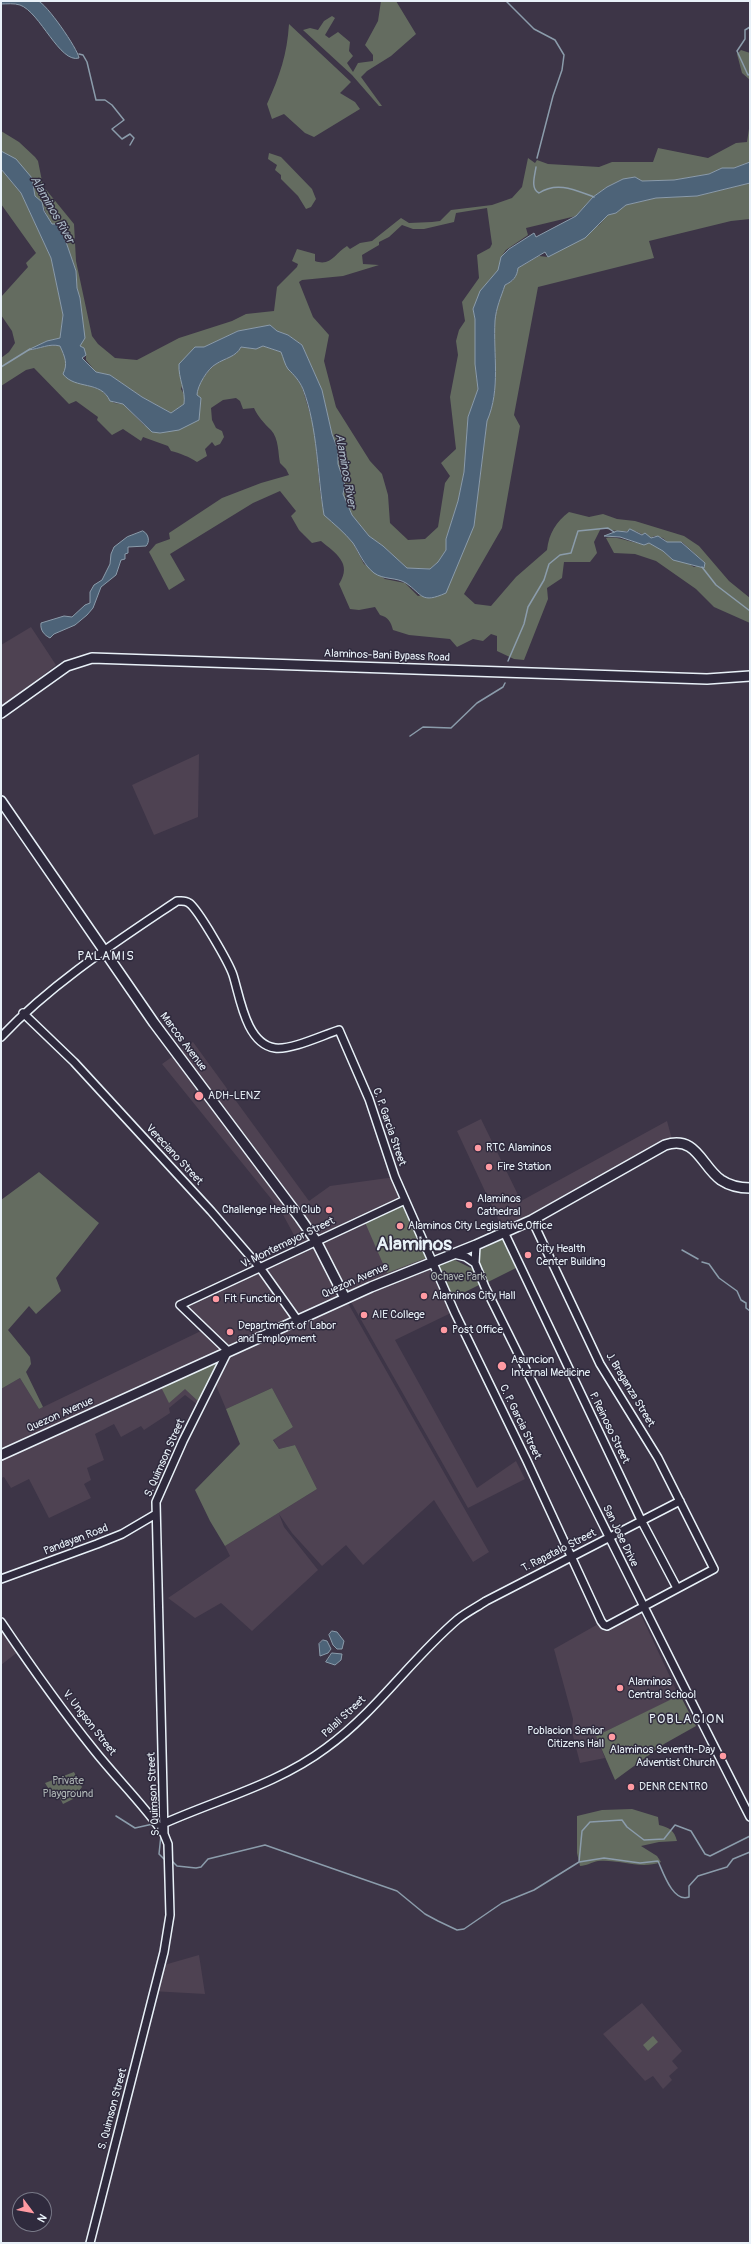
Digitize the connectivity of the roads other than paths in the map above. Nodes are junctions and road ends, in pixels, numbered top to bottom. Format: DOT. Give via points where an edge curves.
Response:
graph roads {
  1 [pos="750,676"];
  2 [pos="32,692"];
  3 [pos="1,713"];
  4 [pos="1,720"];
  5 [pos="1,801"];
  6 [pos="104,951"];
  7 [pos="23,1014"];
  8 [pos="1,1037"];
  9 [pos="750,1188"];
  10 [pos="405,1200"];
  11 [pos="532,1220"];
  12 [pos="504,1232"];
  13 [pos="316,1241"];
  14 [pos="476,1245"];
  15 [pos="454,1254"];
  16 [pos="432,1262"];
  17 [pos="475,1263"];
  18 [pos="261,1269"];
  19 [pos="345,1298"];
  20 [pos="298,1321"];
  21 [pos="228,1351"];
  22 [pos="1,1455"];
  23 [pos="680,1501"];
  24 [pos="156,1514"];
  25 [pos="641,1520"];
  26 [pos="608,1538"];
  27 [pos="571,1558"];
  28 [pos="1,1579"];
  29 [pos="512,1588"];
  30 [pos="677,1588"];
  31 [pos="643,1606"];
  32 [pos="1,1622"];
  33 [pos="750,1816"];
  34 [pos="165,1823"];
  35 [pos="164,1834"];
  36 [pos="90,2243"];
  1 -- 2 [label="main road, Alaminos-Bani Bypass Road" via="707,679 92,658 67,666"];
  2 -- 3 [label="main road, Alaminos-Bani Bypass Road"];
  2 -- 4 [label="main road, Alaminos-Bani Bypass Road" via="22,704"];
  5 -- 6 [label="main road, Marcos Avenue"];
  6 -- 7 [label="street"];
  6 -- 10 [label="street, C. P. Garcia Street" via="177,901 185,901 193,906 233,975 241,1009 250,1027 264,1043 276,1048 286,1048 339,1030 369,1098"];
  6 -- 13 [label="main road, Marcos Avenue" via="154,1023 244,1140"];
  7 -- 8 [label="street"];
  7 -- 18 [label="street, Vereciano Street" via="74,1062"];
  9 -- 11 [label="main road, Quezon Avenue" via="735,1187 721,1180 693,1148 673,1143 665,1145"];
  10 -- 13 [label="street, V. Montemayor Street"];
  10 -- 16 [label="street, C. P. Garcia Street"];
  11 -- 12 [label="main road, Quezon Avenue"];
  11 -- 23 [label="street, J. Braganza Street" via="600,1364 658,1458"];
  12 -- 14 [label="main road, Quezon Avenue"];
  12 -- 25 [label="street, P. Reinoso Street"];
  13 -- 18 [label="street, V. Montemayor Street"];
  13 -- 19 [label="main road, Marcos Avenue"];
  14 -- 15 [label="main road, Quezon Avenue"];
  14 -- 17 [label="street, San Jose Drive"];
  15 -- 16 [label="main road, Quezon Avenue"];
  15 -- 17 [label="street"];
  16 -- 19 [label="main road, Quezon Avenue"];
  16 -- 27 [label="street, C. P. Garcia Street"];
  17 -- 26 [label="street, San Jose Drive"];
  18 -- 20 [label="street, Vereciano Street"];
  18 -- 21 [label="street, V. Montemayor Street" via="180,1305"];
  19 -- 20 [label="main road, Quezon Avenue"];
  20 -- 21 [label="main road, Quezon Avenue"];
  21 -- 22 [label="main road, Quezon Avenue"];
  21 -- 24 [label="street, S. Quimson Street" via="165,1481 156,1502"];
  23 -- 25 [label="street, T. Rapatalo Street"];
  23 -- 30 [label="street, J. Braganza Street" via="714,1569"];
  24 -- 28 [label="street, Pandayan Road" via="122,1534"];
  24 -- 34 [label="street, S. Quimson Street"];
  25 -- 26 [label="street, T. Rapatalo Street"];
  25 -- 30 [label="street, P. Reinoso Street"];
  26 -- 27 [label="street, T. Rapatalo Street"];
  26 -- 31 [label="street, San Jose Drive"];
  27 -- 29 [label="street, T. Rapatalo Street"];
  27 -- 31 [label="street, C. P. Garcia Street" via="604,1625 607,1626"];
  29 -- 34 [label="street, Palali Street" via="486,1600 459,1618 366,1713 326,1748 266,1783"];
  30 -- 31 [label="street"];
  31 -- 33 [label="street, San Jose Drive"];
  32 -- 35 [label="street, V. Ungson Street" via="93,1749 147,1810"];
  34 -- 35 [label="street, S. Quimson Street"];
  35 -- 36 [label="street, S. Quimson Street" via="168,1844 170,1915 164,1952"];
}
